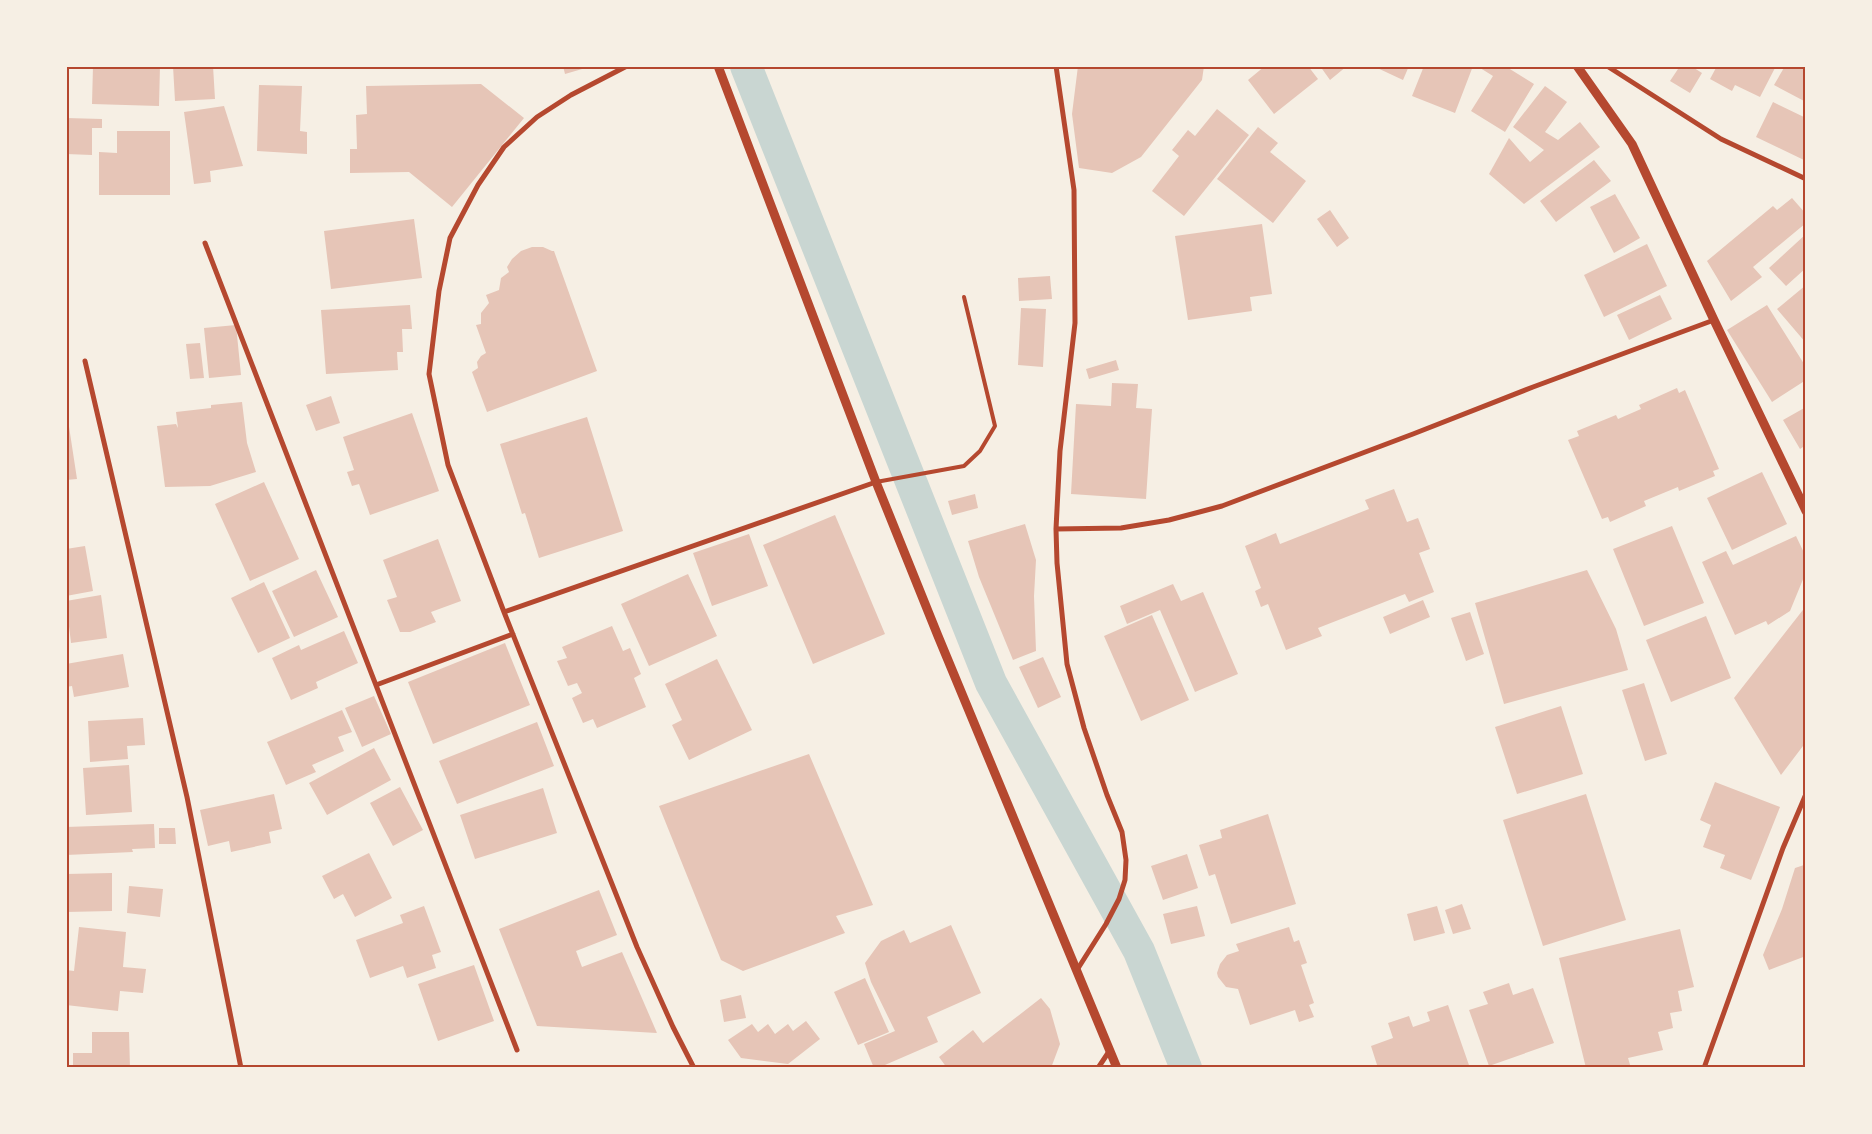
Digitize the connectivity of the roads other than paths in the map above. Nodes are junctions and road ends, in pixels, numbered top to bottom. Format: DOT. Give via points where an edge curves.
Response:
graph roads {
  1 [pos="627,66"];
  2 [pos="718,66"];
  3 [pos="1056,66"];
  4 [pos="1577,66"];
  5 [pos="1607,66"];
  6 [pos="1806,179"];
  7 [pos="205,243"];
  8 [pos="964,297"];
  9 [pos="1714,320"];
  10 [pos="85,360"];
  11 [pos="876,482"];
  12 [pos="1806,510"];
  13 [pos="1056,529"];
  14 [pos="504,612"];
  15 [pos="513,634"];
  16 [pos="376,685"];
  17 [pos="1806,794"];
  18 [pos="1077,971"];
  19 [pos="517,1050"];
  20 [pos="1110,1050"];
  21 [pos="241,1068"];
  22 [pos="694,1068"];
  23 [pos="1098,1068"];
  24 [pos="1117,1068"];
  25 [pos="1704,1068"];
  1 -- 14 [label="street" via="537,117 504,147 478,185 450,238 439,290 429,374 448,465"];
  2 -- 11 [label="street"];
  3 -- 13 [label="street" via="1074,190 1075,314 1060,451"];
  4 -- 9 [label="street" via="1632,144"];
  5 -- 6 [label="street" via="1721,139"];
  7 -- 16 [label="street"];
  8 -- 11 [label="lane" via="995,426 980,451 964,466"];
  9 -- 12 [label="street"];
  9 -- 13 [label="street" via="1222,506 1121,528"];
  10 -- 21 [label="street" via="187,797"];
  11 -- 14 [label="street"];
  11 -- 18 [label="street"];
  13 -- 18 [label="street" via="1067,664 1084,728 1122,832 1126,860 1125,880 1119,899"];
  14 -- 15 [label="street"];
  15 -- 16 [label="street"];
  15 -- 22 [label="street" via="637,947"];
  16 -- 19 [label="street"];
  17 -- 25 [label="street" via="1783,848"];
  18 -- 20 [label="street"];
  20 -- 23 [label="street"];
  20 -- 24 [label="street"];
}
